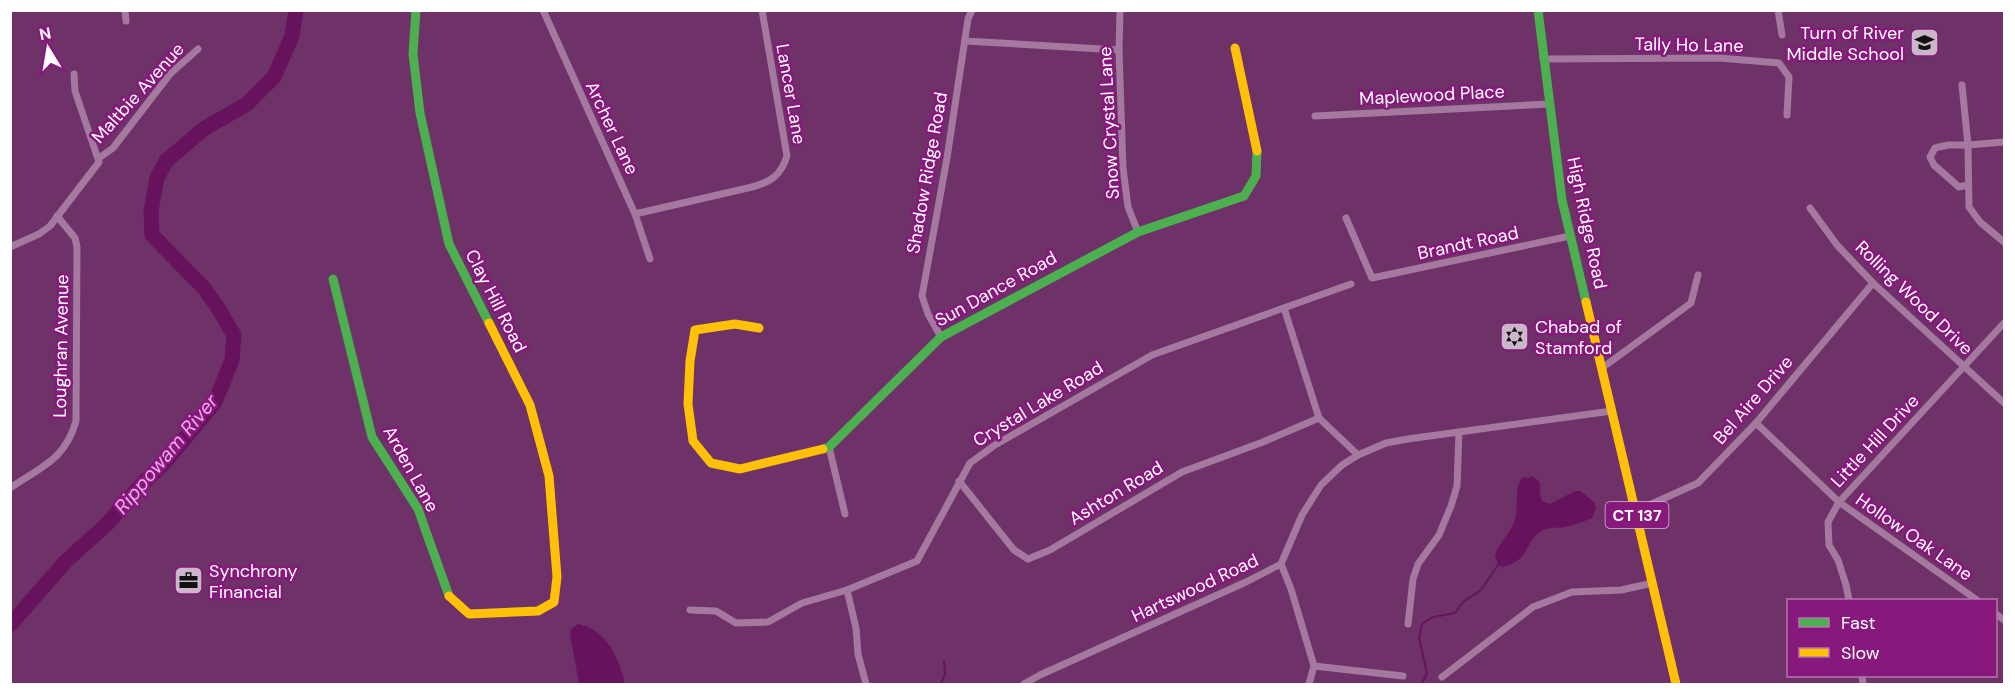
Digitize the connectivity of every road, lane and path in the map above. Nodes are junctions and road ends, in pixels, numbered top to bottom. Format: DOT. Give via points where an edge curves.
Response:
graph roads {
  1 [pos="125,10"];
  2 [pos="417,10"];
  3 [pos="543,10"];
  4 [pos="762,10"];
  5 [pos="972,10"];
  6 [pos="1120,10"];
  7 [pos="1538,10"];
  8 [pos="1778,10"];
  9 [pos="126,21"];
  10 [pos="1782,35"];
  11 [pos="965,41"];
  12 [pos="1235,48"];
  13 [pos="198,49"];
  14 [pos="1119,50"];
  15 [pos="1543,59"];
  16 [pos="74,74"];
  17 [pos="1962,85"];
  18 [pos="1549,104"];
  19 [pos="1787,115"];
  20 [pos="1315,116"];
  21 [pos="2004,142"];
  22 [pos="1968,145"];
  23 [pos="99,158"];
  24 [pos="1967,185"];
  25 [pos="1810,208"];
  26 [pos="635,214"];
  27 [pos="57,216"];
  28 [pos="1346,218"];
  29 [pos="1138,232"];
  30 [pos="1570,236"];
  31 [pos="2004,242"];
  32 [pos="10,247"];
  33 [pos="650,259"];
  34 [pos="1698,274"];
  35 [pos="333,279"];
  36 [pos="1873,283"];
  37 [pos="1351,284"];
  38 [pos="1284,308"];
  39 [pos="2004,323"];
  40 [pos="759,328"];
  41 [pos="941,337"];
  42 [pos="1964,367"];
  43 [pos="1602,368"];
  44 [pos="2004,403"];
  45 [pos="1612,411"];
  46 [pos="1319,418"];
  47 [pos="1756,423"];
  48 [pos="1459,432"];
  49 [pos="829,447"];
  50 [pos="1358,455"];
  51 [pos="959,481"];
  52 [pos="10,488"];
  53 [pos="1839,502"];
  54 [pos="1636,511"];
  55 [pos="845,514"];
  56 [pos="1281,564"];
  57 [pos="1653,583"];
  58 [pos="847,590"];
  59 [pos="1849,599"];
  60 [pos="1976,599"];
  61 [pos="554,602"];
  62 [pos="690,610"];
  63 [pos="1408,624"];
  64 [pos="1314,666"];
  65 [pos="1402,676"];
  66 [pos="1442,677"];
  67 [pos="866,684"];
  68 [pos="1024,684"];
  69 [pos="1309,684"];
  70 [pos="1676,684"];
  1 -- 9 [label="street"];
  2 -- 61 [label="street, Clay Hill Road" via="413,54 420,113 449,244 530,405 549,476 557,577"];
  3 -- 26 [label="street, Archer Lane"];
  4 -- 26 [label="street, Lancer Lane" via="787,156 779,174 761,185"];
  5 -- 11 [label="street, Shadow Ridge Road"];
  6 -- 14 [label="street, Snow Crystal Lane"];
  7 -- 15 [label="street, High Ridge Road / CT 137"];
  8 -- 10 [label="street"];
  11 -- 14 [label="street"];
  11 -- 41 [label="street, Shadow Ridge Road" via="922,296"];
  12 -- 29 [label="street, Sun Dance Road" via="1258,155 1256,176 1244,196"];
  13 -- 23 [label="street, Maltbie Avenue" via="170,74 113,148"];
  14 -- 29 [label="street, Snow Crystal Lane" via="1123,168 1128,207"];
  15 -- 18 [label="street, High Ridge Road / CT 137"];
  15 -- 19 [label="street, Tally Ho Lane" via="1719,58 1779,63 1789,77"];
  16 -- 23 [label="street, Maltbie Avenue" via="77,97"];
  17 -- 22 [label="street"];
  18 -- 20 [label="street, Maplewood Place"];
  18 -- 30 [label="street, High Ridge Road / CT 137"];
  21 -- 22 [label="street"];
  22 -- 24 [label="street"];
  22 -- 24 [label="street" via="1935,148 1930,156 1934,165 1959,187"];
  23 -- 27 [label="street, Maltbie Avenue" via="94,171"];
  24 -- 31 [label="street" via="1969,207"];
  25 -- 36 [label="street, Rolling Wood Drive" via="1837,245"];
  26 -- 33 [label="street, Archer Lane"];
  27 -- 32 [label="street, Maltbie Avenue" via="39,234"];
  27 -- 52 [label="street, Loughran Avenue" via="75,238 77,247 76,421 72,437 60,453"];
  28 -- 30 [label="street, Brandt Road" via="1372,278"];
  29 -- 41 [label="street, Sun Dance Road"];
  30 -- 43 [label="street, High Ridge Road / CT 137"];
  34 -- 43 [label="street" via="1691,303"];
  35 -- 61 [label="street, Arden Lane" via="372,437 418,508 450,599 469,614 538,611"];
  36 -- 42 [label="street, Rolling Wood Drive"];
  36 -- 47 [label="street, Bel Aire Drive"];
  37 -- 38 [label="street, Crystal Lake Road"];
  38 -- 46 [label="street"];
  38 -- 51 [label="street, Crystal Lake Road" via="1152,355 995,445 970,463"];
  39 -- 42 [label="street, Little Hill Drive"];
  40 -- 49 [label="street" via="745,323 696,330 688,404 693,441 711,463 740,468"];
  41 -- 49 [label="street, Sun Dance Road"];
  42 -- 44 [label="street, Rolling Wood Drive"];
  42 -- 53 [label="street, Little Hill Drive"];
  43 -- 45 [label="street, High Ridge Road / CT 137"];
  45 -- 48 [label="street, Hartswood Road"];
  45 -- 54 [label="street, High Ridge Road / CT 137"];
  46 -- 50 [label="street"];
  46 -- 51 [label="street, Ashton Road" via="1182,472 1028,559 1014,550"];
  47 -- 53 [label="street, Hollow Oak Lane"];
  47 -- 54 [label="street, Bel Aire Drive" via="1698,483"];
  48 -- 50 [label="street, Hartswood Road" via="1386,443"];
  48 -- 63 [label="street" via="1457,486 1439,535 1415,572"];
  49 -- 55 [label="street"];
  50 -- 56 [label="street, Hartswood Road" via="1321,485 1302,515"];
  51 -- 58 [label="street, Crystal Lake Road" via="917,561"];
  53 -- 59 [label="street, Little Hill Drive" via="1828,522 1829,545 1844,576"];
  53 -- 60 [label="street, Hollow Oak Lane"];
  54 -- 57 [label="street, High Ridge Road / CT 137"];
  56 -- 64 [label="street"];
  56 -- 68 [label="street, Hartswood Road"];
  57 -- 66 [label="street" via="1622,590 1572,592 1533,607"];
  57 -- 70 [label="street, High Ridge Road / CT 137"];
  58 -- 62 [label="street, Crystal Lake Road" via="802,603 768,622 736,623 716,611"];
  58 -- 67 [label="street"];
  64 -- 65 [label="street"];
  64 -- 69 [label="street"];
}
